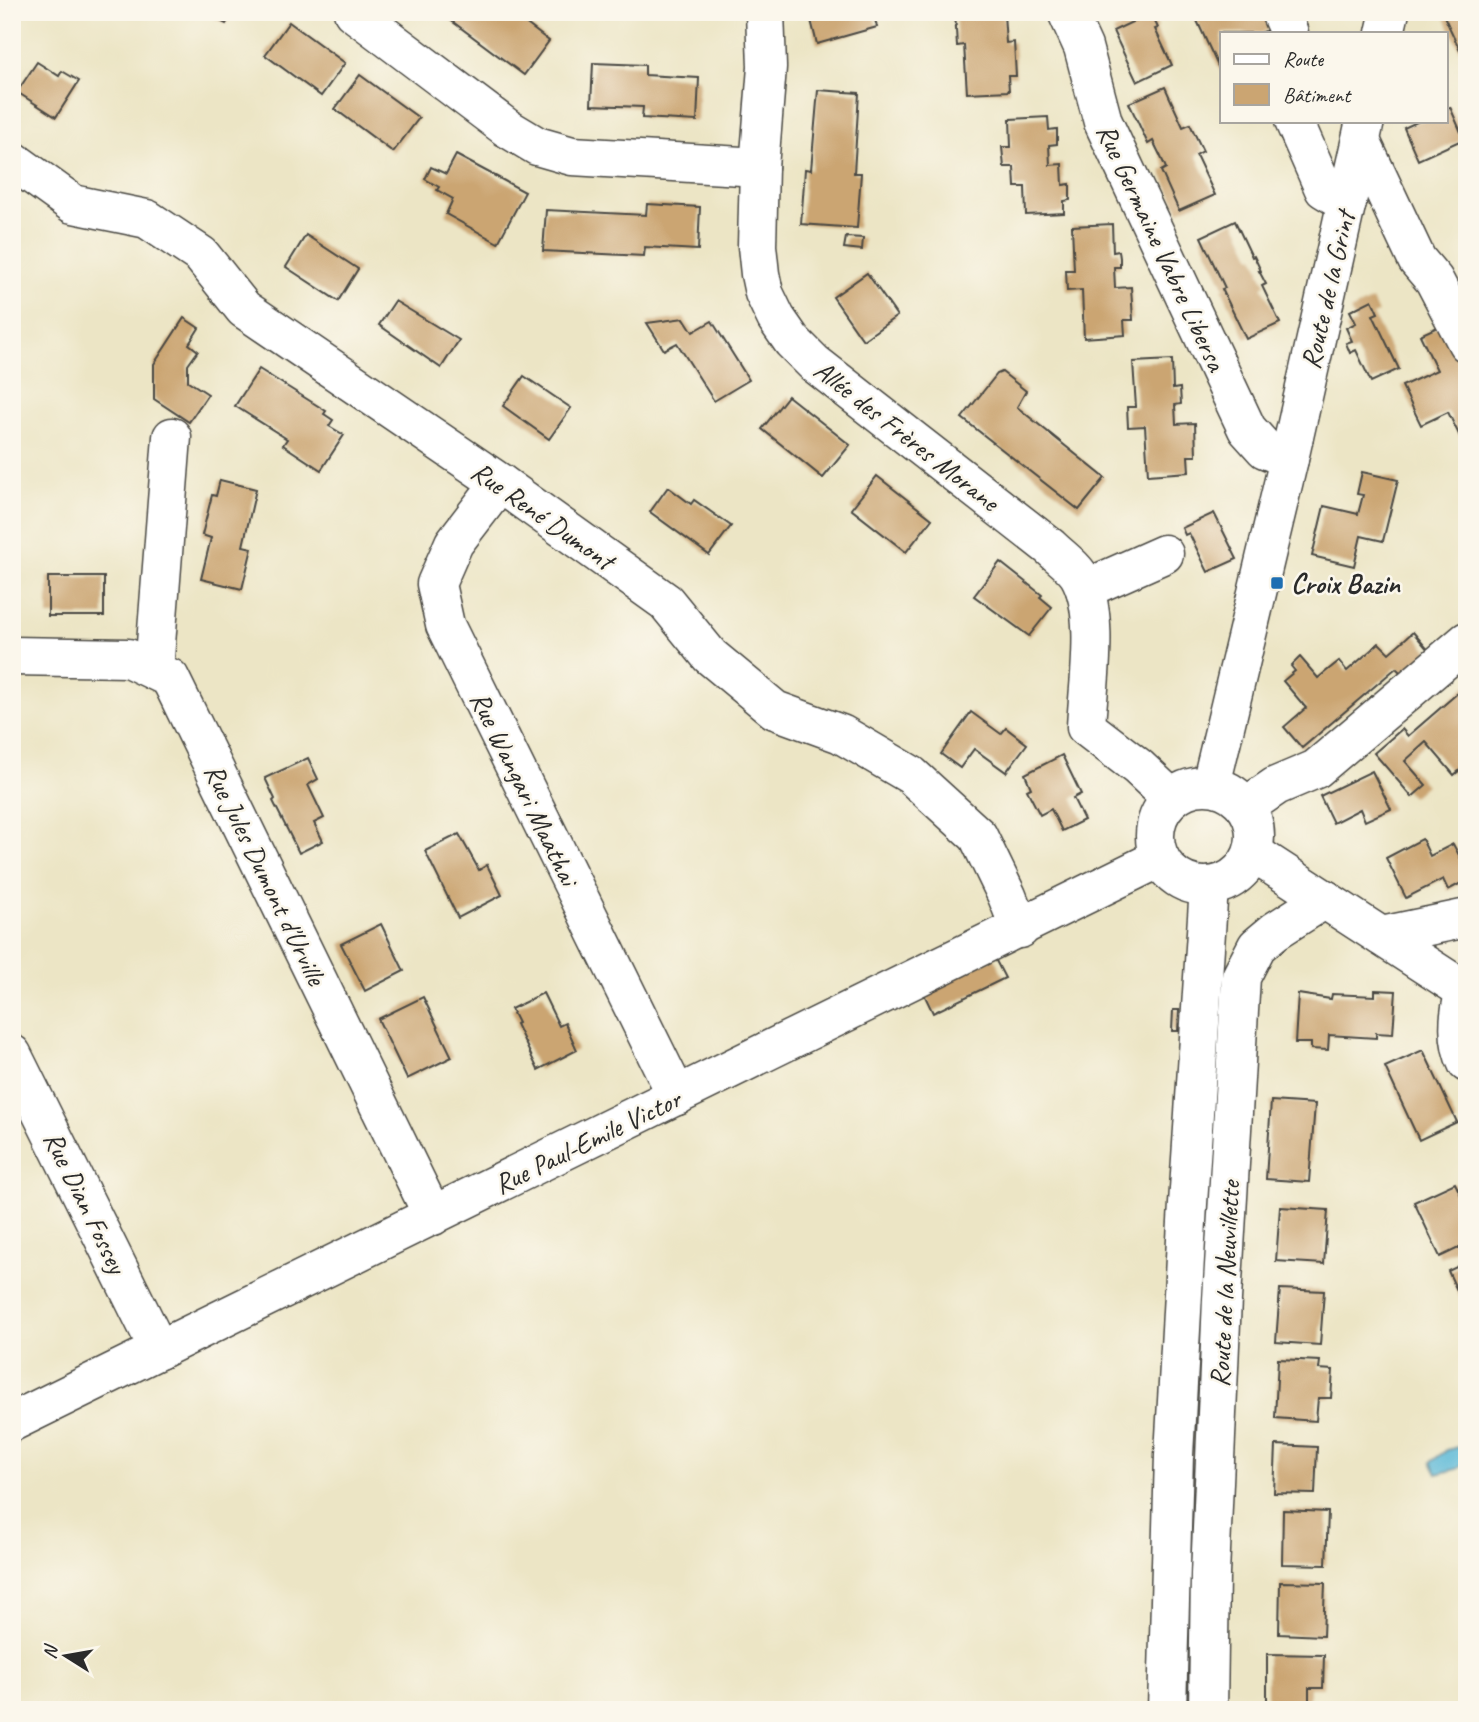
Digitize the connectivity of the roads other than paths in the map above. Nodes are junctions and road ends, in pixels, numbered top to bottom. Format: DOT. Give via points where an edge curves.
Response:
graph roads {
  1 [pos="354,12"];
  2 [pos="765,12"];
  3 [pos="1067,12"];
  4 [pos="1280,12"];
  5 [pos="1390,12"];
  6 [pos="1289,32"];
  7 [pos="1385,32"];
  8 [pos="1294,122"];
  9 [pos="1363,131"];
  10 [pos="12,160"];
  11 [pos="759,167"];
  12 [pos="1347,203"];
  13 [pos="1467,343"];
  14 [pos="172,437"];
  15 [pos="1289,459"];
  16 [pos="500,483"];
  17 [pos="1164,554"];
  18 [pos="1085,589"];
  19 [pos="1467,641"];
  20 [pos="12,656"];
  21 [pos="154,670"];
  22 [pos="1211,785"];
  23 [pos="1171,798"];
  24 [pos="1247,806"];
  25 [pos="1253,853"];
  26 [pos="1160,858"];
  27 [pos="1209,887"];
  28 [pos="1325,899"];
  29 [pos="1467,918"];
  30 [pos="1020,929"];
  31 [pos="1381,936"];
  32 [pos="1466,992"];
  33 [pos="12,1054"];
  34 [pos="1467,1063"];
  35 [pos="677,1096"];
  36 [pos="433,1216"];
  37 [pos="159,1350"];
  38 [pos="12,1422"];
  39 [pos="1167,1710"];
  40 [pos="1208,1710"];
  1 -- 11 [label="street" via="537,146 572,156"];
  2 -- 11 [label="street, Allée des Frères Morane" via="767,67"];
  3 -- 15 [label="street, Rue Germaine Vabre Libersa" via="1083,47 1103,122 1247,429 1265,449"];
  4 -- 6 [label="street"];
  5 -- 7 [label="street"];
  8 -- 12 [label="street" via="1324,189"];
  9 -- 12 [label="street, Route de la Grint"];
  9 -- 13 [label="street" via="1417,260 1434,280"];
  10 -- 16 [label="street, Rue René Dumont" via="73,204 147,219 201,256 244,309"];
  11 -- 18 [label="street, Allée des Frères Morane" via="760,274 764,293 792,341 1050,547 1076,571"];
  12 -- 15 [label="street, Route de la Grint"];
  14 -- 21 [label="street"];
  15 -- 22 [label="street"];
  16 -- 30 [label="street, Rue René Dumont" via="666,603 710,656 775,709 841,734 911,775 978,836"];
  16 -- 35 [label="street, Rue Wangari Maathai" via="454,543 436,584 445,625"];
  17 -- 18 [label="street"];
  18 -- 23 [label="street, Allée des Frères Morane" via="1090,613 1086,727"];
  19 -- 24 [label="street" via="1316,769 1276,786"];
  20 -- 21 [label="street, Rue Jules Dumont d'Urville" via="128,658"];
  21 -- 36 [label="street, Rue Jules Dumont d'Urville" via="170,678"];
  22 -- 23 [label="street" via="1189,787"];
  22 -- 24 [label="street" via="1231,792"];
  23 -- 26 [label="street" via="1159,813 1154,832"];
  24 -- 25 [label="street" via="1255,829"];
  25 -- 27 [label="street" via="1243,870 1228,882"];
  25 -- 28 [label="street"];
  26 -- 27 [label="street" via="1177,879"];
  26 -- 30 [label="street, Rue Paul-Emile Victor"];
  27 -- 39 [label="street, Route de la Neuvillette" via="1176,1413"];
  28 -- 31 [label="street"];
  28 -- 40 [label="street, Route de la Neuvillette" via="1257,946 1241,977 1220,1340"];
  29 -- 31 [label="street"];
  30 -- 35 [label="street, Rue Paul-Emile Victor"];
  31 -- 32 [label="street"];
  32 -- 34 [label="street" via="1460,1032"];
  33 -- 37 [label="street, Rue Dian Fossey"];
  35 -- 36 [label="street, Rue Paul-Emile Victor"];
  36 -- 37 [label="street, Rue Paul-Emile Victor"];
  37 -- 38 [label="street, Rue Paul-Emile Victor"];
}
